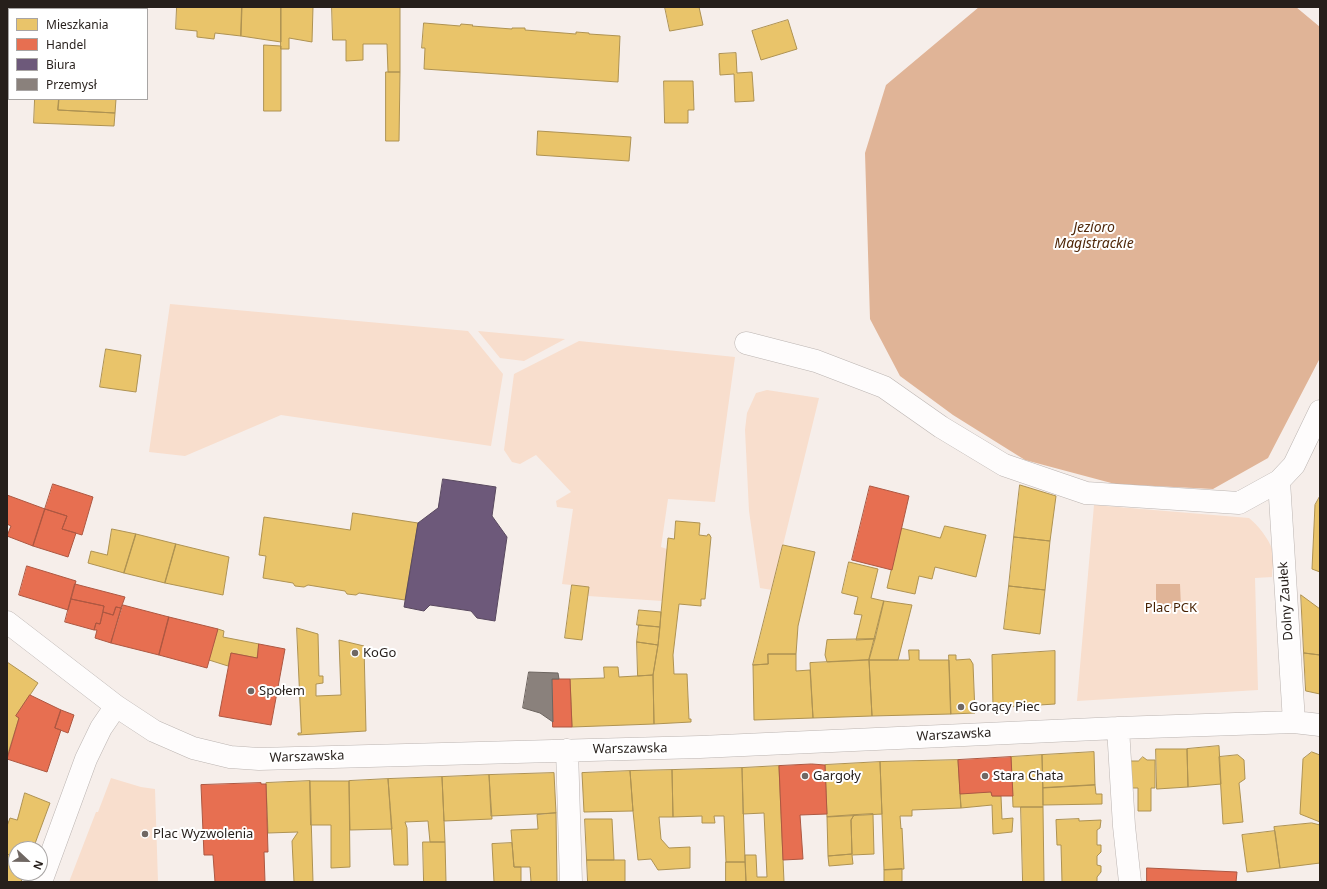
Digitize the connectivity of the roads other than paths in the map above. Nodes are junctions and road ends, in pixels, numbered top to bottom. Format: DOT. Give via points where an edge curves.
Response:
graph roads {
  1 [pos="746,343"];
  2 [pos="1320,411"];
  3 [pos="1279,481"];
  4 [pos="7,622"];
  5 [pos="116,706"];
  6 [pos="1294,722"];
  7 [pos="1320,725"];
  8 [pos="1118,728"];
  9 [pos="566,750"];
  10 [pos="41,882"];
  11 [pos="571,882"];
  12 [pos="1130,882"];
  1 -- 3 [label="street" via="816,361 884,387 941,427 1004,465 1086,493 1239,503"];
  2 -- 3 [label="street" via="1294,465"];
  3 -- 6 [label="street, Dolny Zaułek"];
  4 -- 5 [label="street, Warszawska"];
  5 -- 9 [label="street, Warszawska" via="154,731 192,748 230,757 259,759"];
  5 -- 10 [label="street" via="101,728 86,759"];
  6 -- 7 [label="street, Warszawska"];
  6 -- 8 [label="street, Warszawska"];
  8 -- 9 [label="street, Warszawska" via="708,747"];
  8 -- 12 [label="street"];
  9 -- 11 [label="street"];
}
